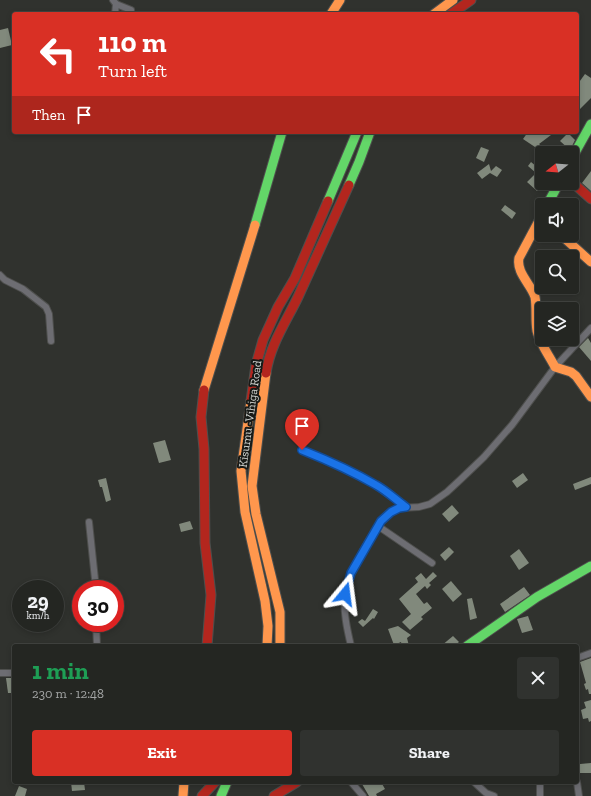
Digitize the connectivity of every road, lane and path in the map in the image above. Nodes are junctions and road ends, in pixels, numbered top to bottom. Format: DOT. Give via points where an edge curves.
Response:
graph roads {
  1 [pos="340,0"];
  2 [pos="453,0"];
  3 [pos="471,0"];
  4 [pos="114,2"];
  5 [pos="130,10"];
  6 [pos="115,12"];
  7 [pos="332,12"];
  8 [pos="437,12"];
  9 [pos="454,12"];
  10 [pos="591,124"];
  11 [pos="281,134"];
  12 [pos="356,134"];
  13 [pos="369,134"];
  14 [pos="579,146"];
  15 [pos="579,188"];
  16 [pos="591,199"];
  17 [pos="535,229"];
  18 [pos="569,242"];
  19 [pos="591,262"];
  20 [pos="0,275"];
  21 [pos="591,328"];
  22 [pos="51,341"];
  23 [pos="555,367"];
  24 [pos="591,397"];
  25 [pos="302,450"];
  26 [pos="406,507"];
  27 [pos="89,522"];
  28 [pos="378,526"];
  29 [pos="432,563"];
  30 [pos="591,566"];
  31 [pos="95,580"];
  32 [pos="96,632"];
  33 [pos="97,644"];
  34 [pos="207,644"];
  35 [pos="267,644"];
  36 [pos="280,644"];
  37 [pos="351,644"];
  38 [pos="470,644"];
  39 [pos="591,653"];
  40 [pos="579,657"];
  41 [pos="0,673"];
  42 [pos="12,673"];
  43 [pos="184,784"];
  44 [pos="212,784"];
  45 [pos="227,784"];
  46 [pos="294,784"];
  47 [pos="353,784"];
  48 [pos="476,784"];
  49 [pos="540,784"];
  50 [pos="577,784"];
  51 [pos="183,796"];
  52 [pos="202,796"];
  53 [pos="220,796"];
  54 [pos="274,796"];
  55 [pos="363,796"];
  56 [pos="494,796"];
  57 [pos="542,796"];
  58 [pos="579,796"];
  1 -- 7 [label="main road"];
  2 -- 8 [label="main road"];
  3 -- 9 [label="main road"];
  4 -- 5 [label="street"];
  4 -- 6 [label="street"];
  10 -- 14 [label="main road"];
  11 -- 34 [label="main road" via="204,394 201,417 205,543 211,595"];
  12 -- 35 [label="main road, Kisumu -Vihiga Road" via="295,278 263,340 256,365 241,471 245,512 265,601"];
  13 -- 36 [label="main road, Kisumu -Vihiga Road" via="359,162 283,323 267,368 252,486 256,514 280,612"];
  15 -- 16 [label="main road"];
  17 -- 23 [label="main road" via="518,263 535,298 536,330"];
  18 -- 19 [label="main road"];
  20 -- 22 [label="street" via="46,307"];
  21 -- 23 [label="street"];
  23 -- 24 [label="main road" via="576,376"];
  23 -- 26 [label="street" via="512,425 461,479 430,504"];
  25 -- 26 [label="street" via="377,486"];
  26 -- 28 [label="street" via="387,515"];
  27 -- 31 [label="street"];
  28 -- 29 [label="street"];
  28 -- 37 [label="street" via="351,573 345,594"];
  30 -- 38 [label="main road" via="537,597"];
  32 -- 33 [label="street"];
  39 -- 40 [label="street"];
  41 -- 42 [label="street"];
  43 -- 51 [label="main road"];
  44 -- 52 [label="main road"];
  45 -- 53 [label="main road"];
  46 -- 54 [label="main road"];
  47 -- 55 [label="street"];
  48 -- 56 [label="street"];
  49 -- 57 [label="street"];
  50 -- 58 [label="street"];
}
